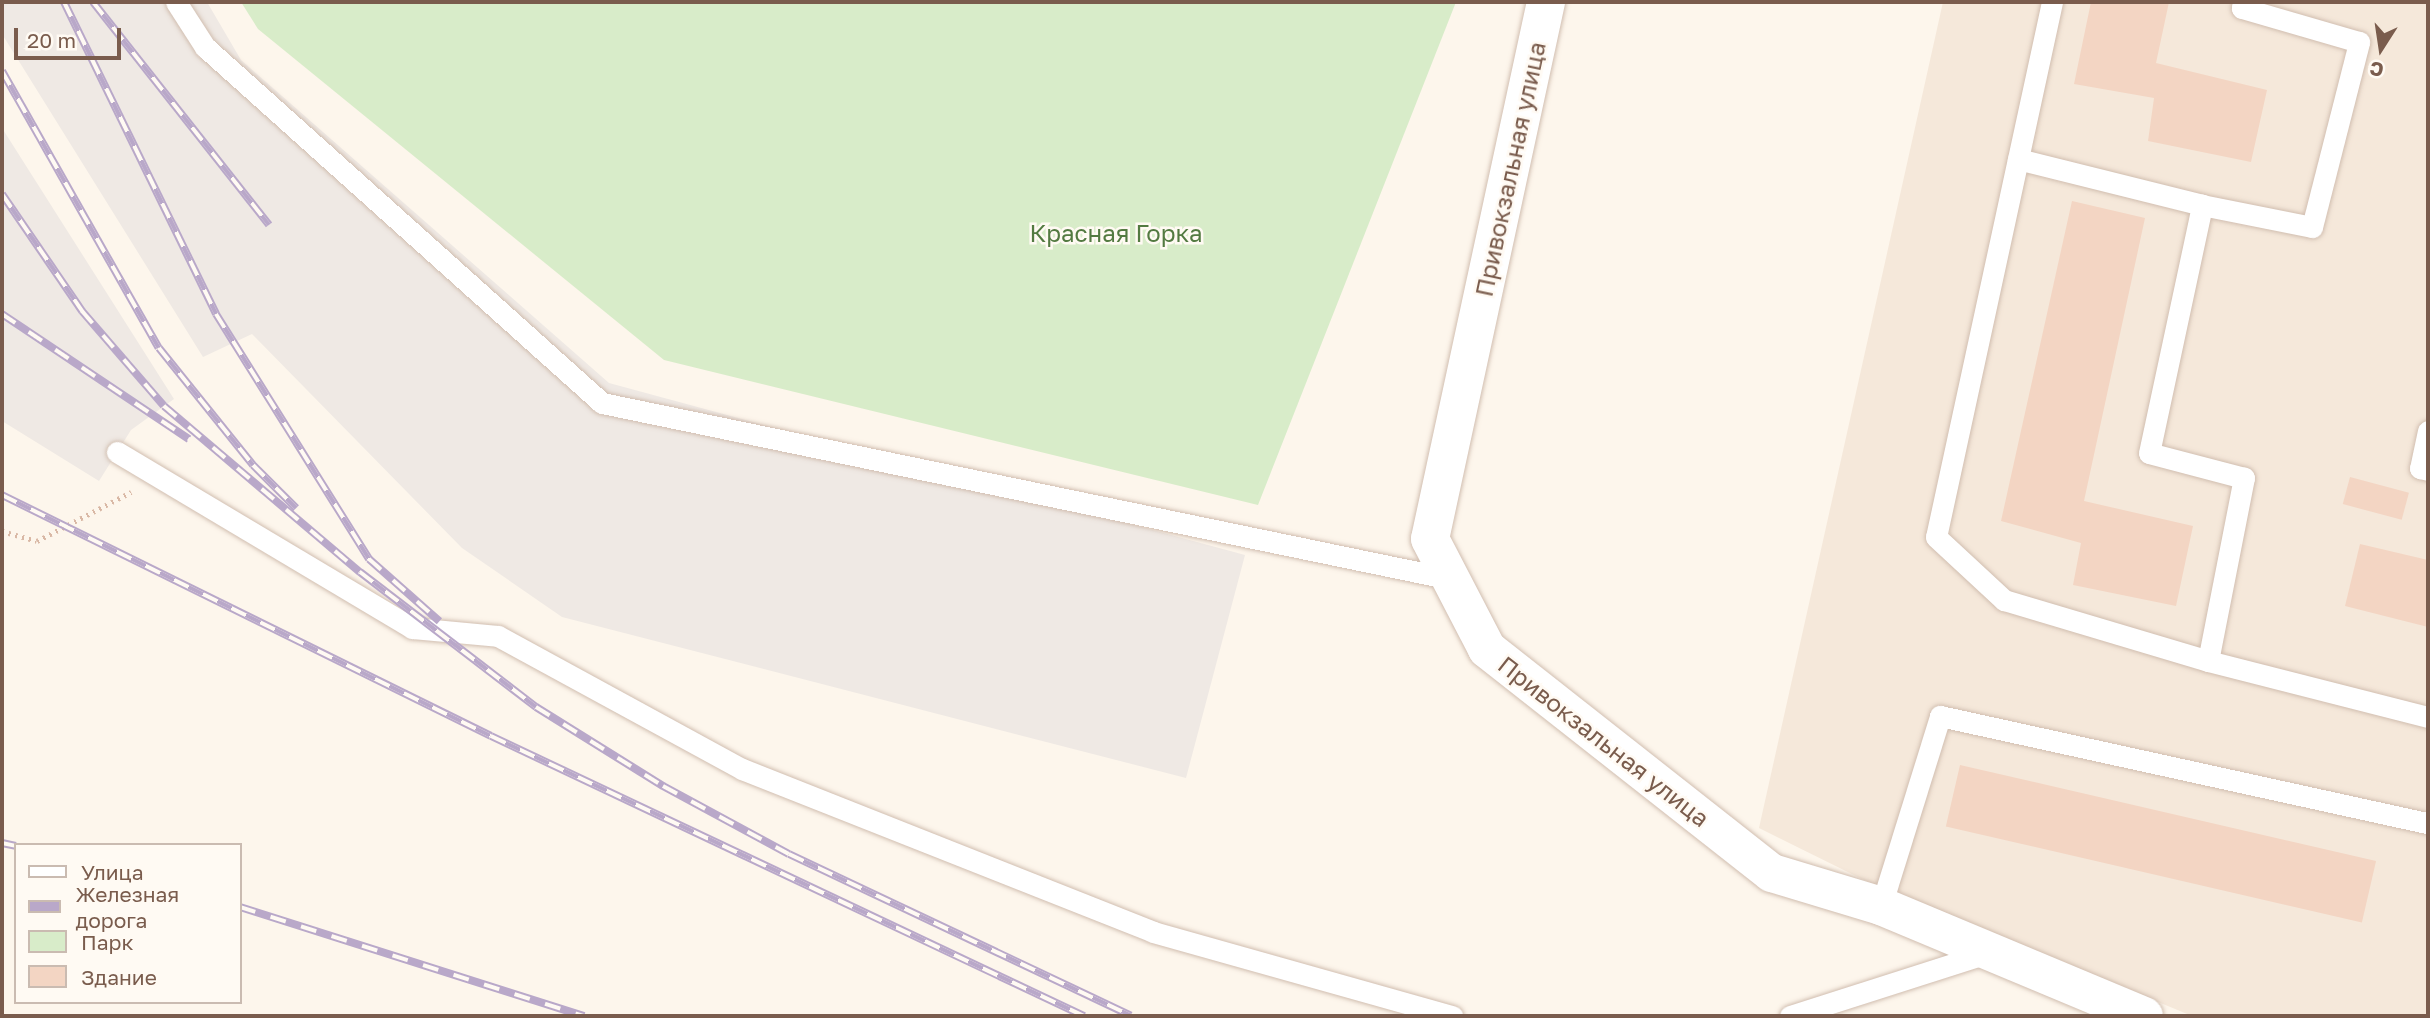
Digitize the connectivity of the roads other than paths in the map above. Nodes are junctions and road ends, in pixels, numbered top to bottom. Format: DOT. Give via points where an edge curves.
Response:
graph roads {
  1 [pos="176,2"];
  2 [pos="1546,2"];
  3 [pos="2052,2"];
  4 [pos="2243,2"];
  5 [pos="2018,159"];
  6 [pos="2202,205"];
  7 [pos="2428,431"];
  8 [pos="117,452"];
  9 [pos="2428,470"];
  10 [pos="1451,579"];
  11 [pos="2208,661"];
  12 [pos="2428,717"];
  13 [pos="2428,823"];
  14 [pos="1881,906"];
  15 [pos="1991,952"];
  16 [pos="1452,1016"];
  17 [pos="1790,1016"];
  18 [pos="2144,1016"];
  1 -- 10 [label="lane" via="205,47 602,403"];
  2 -- 10 [label="street, Привокзальная улица" via="1430,539"];
  3 -- 5 [label="lane"];
  4 -- 6 [label="lane" via="2242,8 2359,41 2312,228"];
  5 -- 6 [label="lane"];
  5 -- 11 [label="lane" via="1936,537 2004,600"];
  6 -- 11 [label="lane" via="2149,453 2244,478"];
  7 -- 9 [label="lane" via="2420,468"];
  8 -- 16 [label="lane" via="412,628 498,636 742,769 1153,932"];
  10 -- 14 [label="street, Привокзальная улица" via="1487,649 1772,873"];
  11 -- 12 [label="lane"];
  13 -- 14 [label="lane" via="1940,716"];
  14 -- 15 [label="street, Привокзальная улица"];
  15 -- 17 [label="lane"];
  15 -- 18 [label="street, Привокзальная улица"];
}
